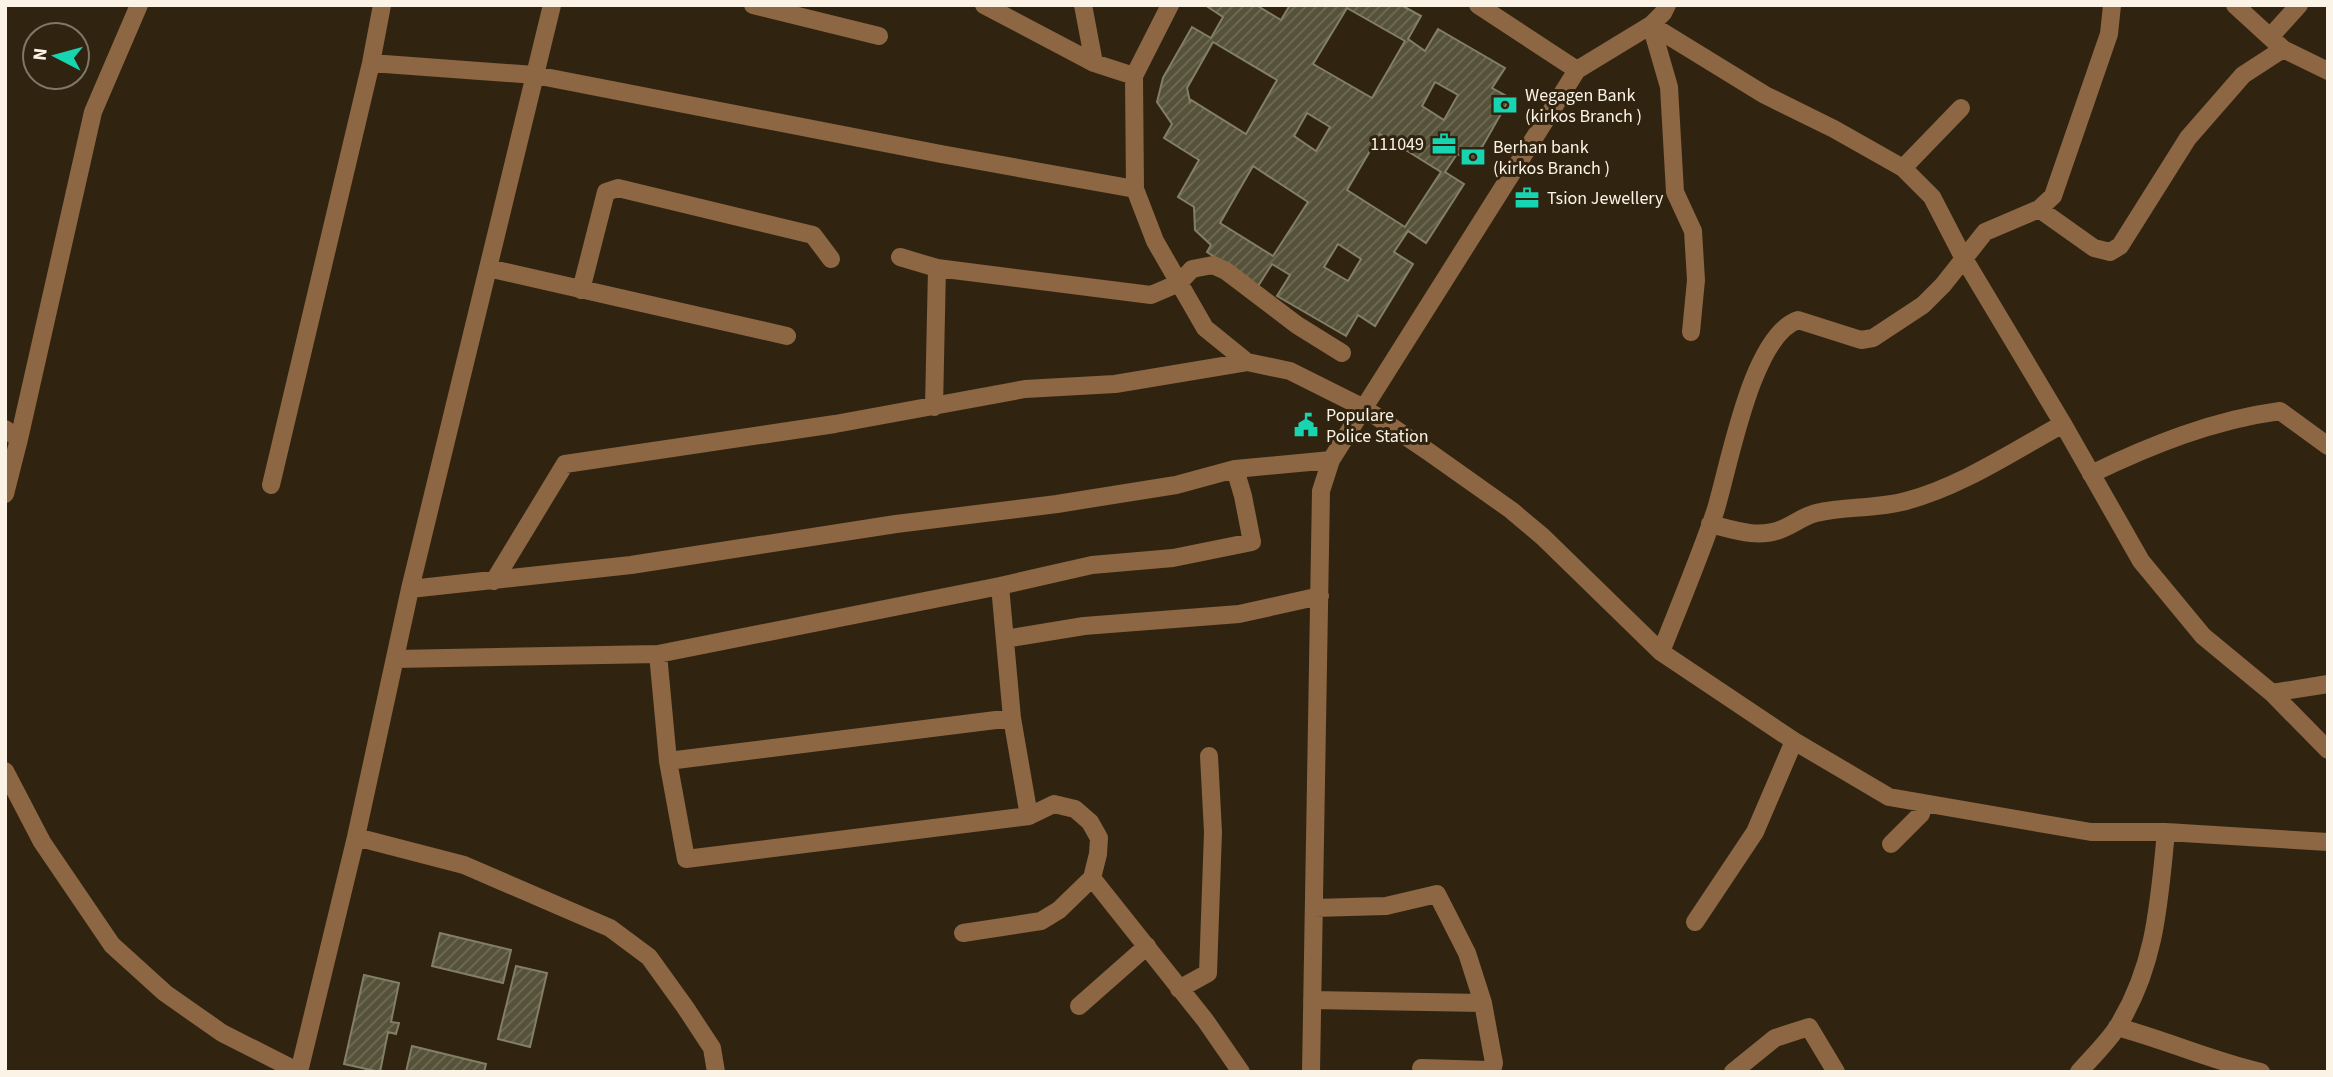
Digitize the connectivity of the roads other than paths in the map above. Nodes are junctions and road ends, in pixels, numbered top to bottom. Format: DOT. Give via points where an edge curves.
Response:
graph roads {
  1 [pos="139,5"];
  2 [pos="382,5"];
  3 [pos="552,5"];
  4 [pos="753,5"];
  5 [pos="984,5"];
  6 [pos="1083,5"];
  7 [pos="1170,5"];
  8 [pos="1478,5"];
  9 [pos="1667,5"];
  10 [pos="2112,5"];
  11 [pos="2235,5"];
  12 [pos="2299,5"];
  13 [pos="1496,11"];
  14 [pos="1651,25"];
  15 [pos="879,36"];
  16 [pos="2276,43"];
  17 [pos="371,63"];
  18 [pos="1094,63"];
  19 [pos="1577,70"];
  20 [pos="2328,71"];
  21 [pos="535,75"];
  22 [pos="1134,76"];
  23 [pos="1961,108"];
  24 [pos="1903,167"];
  25 [pos="1135,189"];
  26 [pos="2039,209"];
  27 [pos="900,257"];
  28 [pos="1963,257"];
  29 [pos="831,259"];
  30 [pos="488,268"];
  31 [pos="937,268"];
  32 [pos="1178,283"];
  33 [pos="581,290"];
  34 [pos="1690,332"];
  35 [pos="787,336"];
  36 [pos="1342,353"];
  37 [pos="1247,362"];
  38 [pos="934,407"];
  39 [pos="1364,408"];
  40 [pos="2063,424"];
  41 [pos="12,434"];
  42 [pos="2328,446"];
  43 [pos="1331,460"];
  44 [pos="1235,469"];
  45 [pos="2091,474"];
  46 [pos="271,485"];
  47 [pos="5,494"];
  48 [pos="1710,524"];
  49 [pos="494,580"];
  50 [pos="1000,586"];
  51 [pos="410,589"];
  52 [pos="1320,596"];
  53 [pos="1005,639"];
  54 [pos="1661,652"];
  55 [pos="658,654"];
  56 [pos="396,659"];
  57 [pos="2328,684"];
  58 [pos="2272,694"];
  59 [pos="1012,718"];
  60 [pos="1794,741"];
  61 [pos="2328,750"];
  62 [pos="1209,756"];
  63 [pos="668,761"];
  64 [pos="5,771"];
  65 [pos="1923,803"];
  66 [pos="1029,816"];
  67 [pos="2166,832"];
  68 [pos="356,837"];
  69 [pos="2328,842"];
  70 [pos="1891,844"];
  71 [pos="1092,878"];
  72 [pos="1314,908"];
  73 [pos="1695,922"];
  74 [pos="963,933"];
  75 [pos="1147,946"];
  76 [pos="1179,989"];
  77 [pos="1312,1000"];
  78 [pos="1483,1003"];
  79 [pos="1079,1006"];
  80 [pos="2117,1027"];
  81 [pos="2210,1065"];
  82 [pos="1421,1068"];
  83 [pos="299,1072"];
  84 [pos="716,1072"];
  85 [pos="1241,1072"];
  86 [pos="1311,1072"];
  87 [pos="1733,1072"];
  88 [pos="1836,1072"];
  89 [pos="2079,1072"];
  90 [pos="2261,1072"];
  1 -- 41 [label="street" via="93,112"];
  2 -- 17 [label="street"];
  3 -- 21 [label="street"];
  4 -- 15 [label="street"];
  5 -- 18 [label="street"];
  6 -- 18 [label="street"];
  7 -- 22 [label="street"];
  8 -- 13 [label="street"];
  9 -- 14 [label="street"];
  10 -- 26 [label="street" via="2109,34 2053,196"];
  11 -- 16 [label="street"];
  12 -- 16 [label="street"];
  13 -- 19 [label="street"];
  14 -- 19 [label="street"];
  14 -- 24 [label="street" via="1765,95"];
  14 -- 34 [label="street" via="1669,87 1675,192 1693,231 1696,280"];
  16 -- 20 [label="street"];
  16 -- 26 [label="street" via="2188,138 2120,246 2110,252 2094,248"];
  17 -- 21 [label="street"];
  17 -- 46 [label="street"];
  18 -- 22 [label="street"];
  19 -- 39 [label="street"];
  21 -- 25 [label="street"];
  21 -- 30 [label="street"];
  22 -- 25 [label="street"];
  23 -- 24 [label="street"];
  24 -- 28 [label="street" via="1933,197"];
  25 -- 32 [label="street"];
  26 -- 28 [label="street" via="1985,232"];
  27 -- 31 [label="street"];
  28 -- 40 [label="street"];
  28 -- 48 [label="street" via="1923,305 1873,338 1861,340 1798,320 1789,323 1767,351 1737,425"];
  29 -- 33 [label="street" via="813,235 618,188 606,192"];
  30 -- 33 [label="street"];
  30 -- 51 [label="street"];
  31 -- 32 [label="street" via="1151,295"];
  31 -- 38 [label="street"];
  32 -- 36 [label="street" via="1192,269 1213,265"];
  32 -- 37 [label="street" via="1205,328"];
  33 -- 35 [label="street"];
  37 -- 38 [label="street" via="1115,384 1025,389"];
  37 -- 39 [label="street" via="1290,371"];
  38 -- 49 [label="street" via="565,464"];
  39 -- 43 [label="street"];
  39 -- 54 [label="street" via="1511,510"];
  40 -- 45 [label="street"];
  40 -- 48 [label="street" via="1943,490 1908,500 1812,514 1780,530 1756,535"];
  41 -- 47 [label="street"];
  42 -- 45 [label="street" via="2280,411 2245,416 2151,446"];
  43 -- 44 [label="street"];
  43 -- 52 [label="street" via="1321,491"];
  44 -- 49 [label="street" via="1176,485 1057,504"];
  44 -- 50 [label="street" via="1252,542 1172,558 1092,565"];
  45 -- 58 [label="street" via="2141,561 2203,636"];
  48 -- 54 [label="street"];
  49 -- 51 [label="street"];
  50 -- 53 [label="street"];
  50 -- 55 [label="street"];
  51 -- 56 [label="street"];
  52 -- 53 [label="street" via="1239,614 1084,626"];
  52 -- 72 [label="street"];
  53 -- 59 [label="street"];
  54 -- 60 [label="street"];
  55 -- 56 [label="street"];
  55 -- 63 [label="street"];
  56 -- 68 [label="street"];
  57 -- 58 [label="street"];
  58 -- 61 [label="street"];
  59 -- 63 [label="street"];
  59 -- 66 [label="street"];
  60 -- 65 [label="street" via="1889,797"];
  60 -- 73 [label="street" via="1755,832"];
  62 -- 76 [label="street" via="1213,832 1208,973"];
  63 -- 66 [label="street" via="686,859"];
  64 -- 83 [label="street" via="42,842 112,945 165,993 222,1033"];
  65 -- 67 [label="street" via="2091,832"];
  65 -- 70 [label="street" via="1922,814"];
  66 -- 71 [label="street" via="1054,804 1075,809 1090,822 1098,838"];
  67 -- 69 [label="street"];
  67 -- 80 [label="street" via="2158,918 2145,968"];
  68 -- 83 [label="street"];
  68 -- 84 [label="street" via="464,865 610,928 649,957 712,1048"];
  71 -- 74 [label="street" via="1041,921"];
  71 -- 75 [label="street"];
  72 -- 77 [label="street"];
  72 -- 78 [label="street" via="1386,906 1437,894 1467,953"];
  75 -- 76 [label="street"];
  75 -- 79 [label="street"];
  76 -- 85 [label="street"];
  77 -- 78 [label="street"];
  77 -- 86 [label="street"];
  78 -- 82 [label="street" via="1492,1069"];
  80 -- 81 [label="street" via="2161,1039"];
  80 -- 89 [label="street"];
  81 -- 90 [label="street"];
  87 -- 88 [label="street" via="1775,1038 1809,1027"];
}
